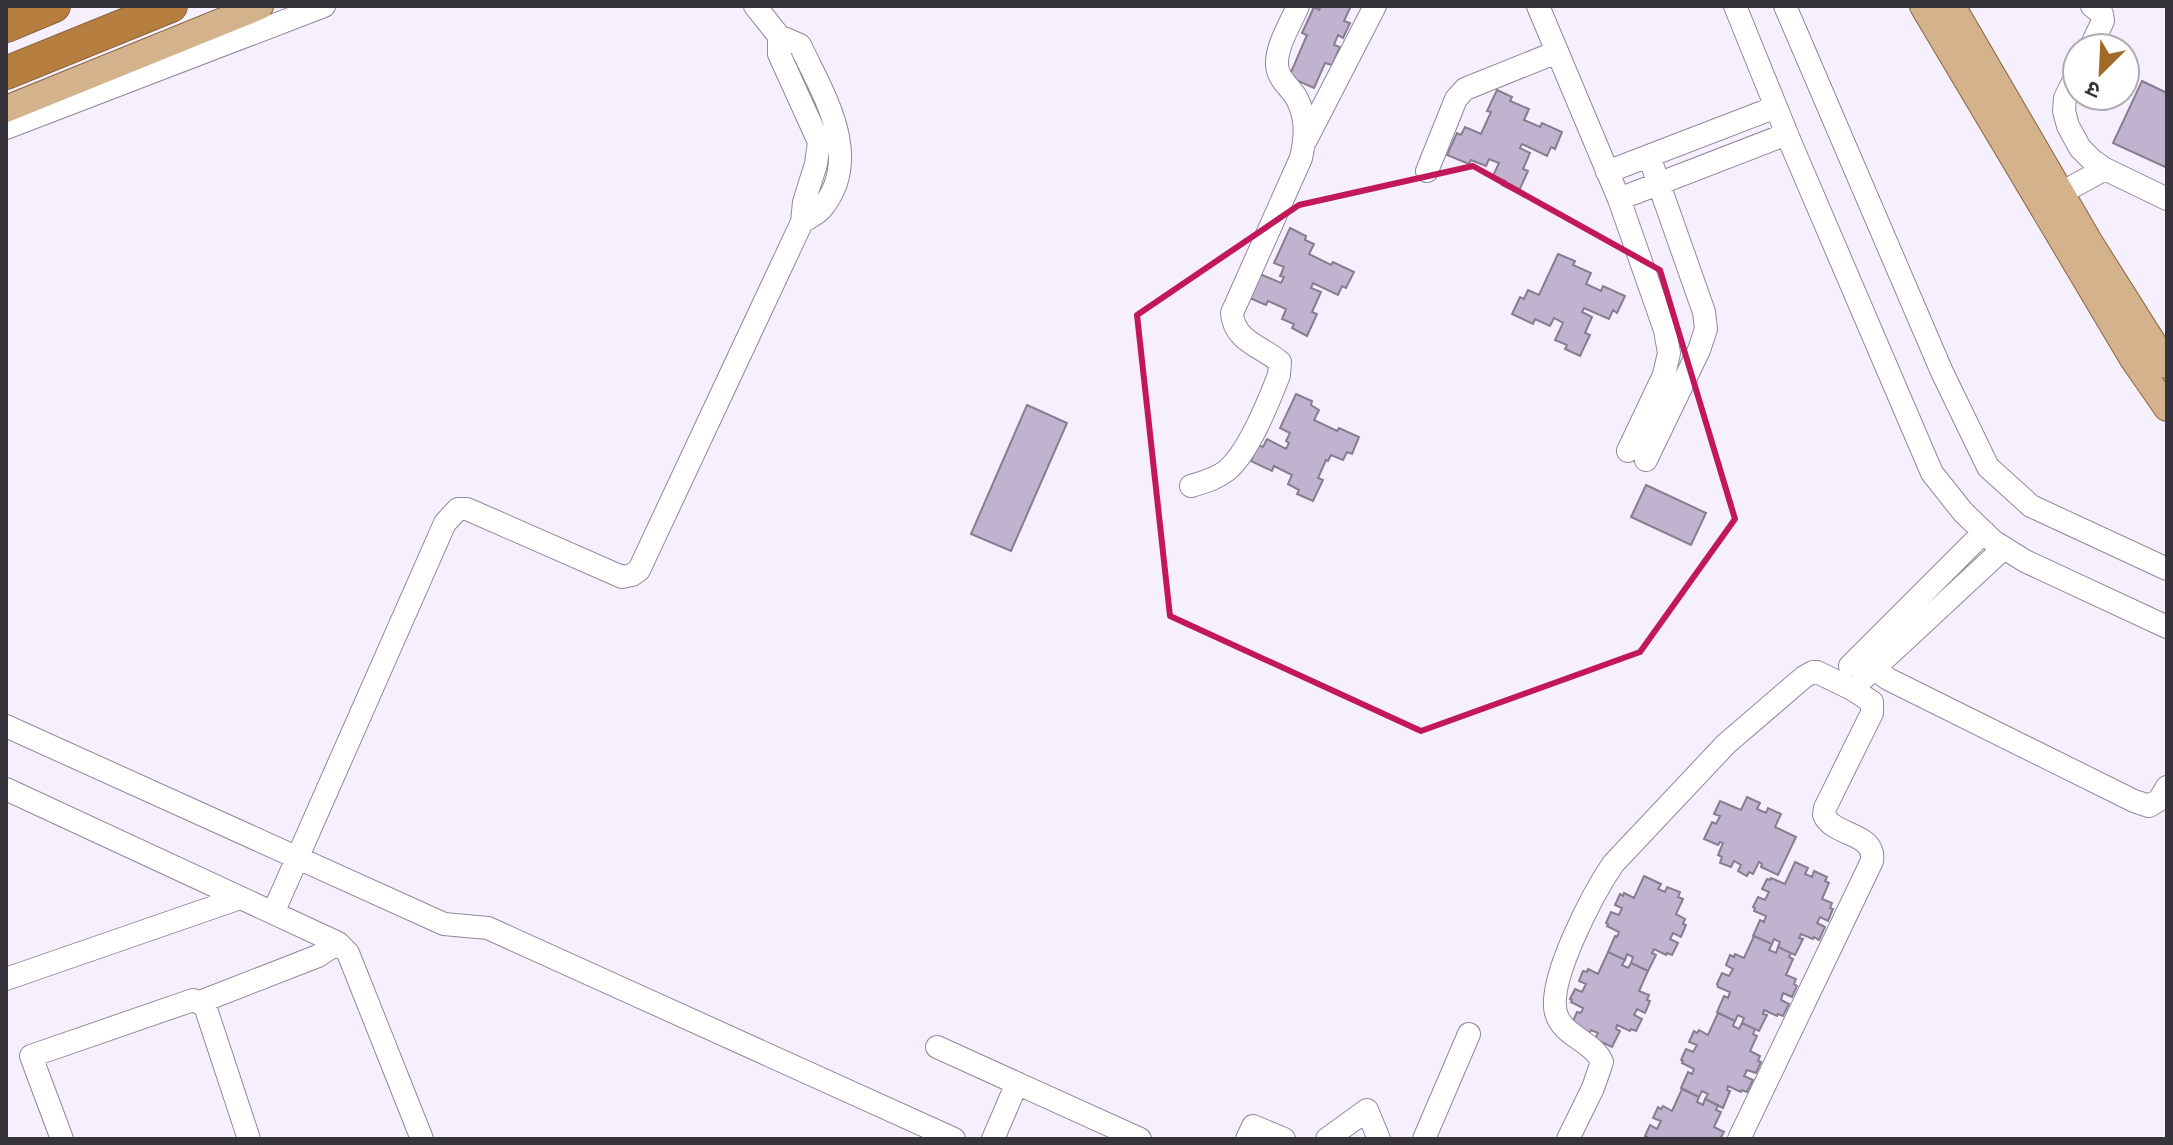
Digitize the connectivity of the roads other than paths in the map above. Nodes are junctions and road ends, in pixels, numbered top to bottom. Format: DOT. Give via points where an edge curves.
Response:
graph roads {
  1 [pos="54,6"];
  2 [pos="171,6"];
  3 [pos="260,6"];
  4 [pos="324,6"];
  5 [pos="755,6"];
  6 [pos="1298,6"];
  7 [pos="1375,6"];
  8 [pos="1538,6"];
  9 [pos="1735,6"];
  10 [pos="1785,6"];
  11 [pos="1923,6"];
  12 [pos="1952,6"];
  13 [pos="2092,6"];
  14 [pos="6,26"];
  15 [pos="2098,32"];
  16 [pos="1557,52"];
  17 [pos="6,73"];
  18 [pos="1776,107"];
  19 [pos="6,109"];
  20 [pos="2064,112"];
  21 [pos="6,128"];
  22 [pos="1787,134"];
  23 [pos="1304,145"];
  24 [pos="1649,156"];
  25 [pos="2105,169"];
  26 [pos="1427,171"];
  27 [pos="1607,172"];
  28 [pos="1657,184"];
  29 [pos="2061,193"];
  30 [pos="1619,199"];
  31 [pos="2167,199"];
  32 [pos="2167,365"];
  33 [pos="2167,408"];
  34 [pos="1191,486"];
  35 [pos="1984,532"];
  36 [pos="2004,548"];
  37 [pos="2167,569"];
  38 [pos="2167,627"];
  39 [pos="1866,663"];
  40 [pos="1844,685"];
  41 [pos="6,726"];
  42 [pos="2167,787"];
  43 [pos="6,789"];
  44 [pos="297,857"];
  45 [pos="240,898"];
  46 [pos="273,913"];
  47 [pos="338,943"];
  48 [pos="9,983"];
  49 [pos="200,1002"];
  50 [pos="1469,1034"];
  51 [pos="937,1047"];
  52 [pos="1017,1083"];
  53 [pos="62,1139"];
  54 [pos="249,1139"];
  55 [pos="422,1139"];
  56 [pos="954,1139"];
  57 [pos="993,1139"];
  58 [pos="1140,1139"];
  59 [pos="1247,1139"];
  60 [pos="1284,1139"];
  61 [pos="1327,1139"];
  62 [pos="1379,1139"];
  63 [pos="1424,1139"];
  64 [pos="1568,1139"];
  65 [pos="1739,1139"];
  1 -- 14 [label="highway"];
  2 -- 17 [label="highway"];
  3 -- 19 [label="main road"];
  4 -- 21 [label="street"];
  5 -- 44 [label="street" via="779,36 779,54 819,142 816,164 802,222 639,570 622,577 467,509 450,515"];
  6 -- 23 [label="street" via="1277,65 1305,121"];
  7 -- 23 [label="street"];
  8 -- 16 [label="street"];
  9 -- 18 [label="street"];
  10 -- 37 [label="street" via="1988,467 2031,506"];
  11 -- 33 [label="main road"];
  12 -- 29 [label="main road"];
  13 -- 15 [label="street" via="2102,14"];
  16 -- 26 [label="street" via="1465,89"];
  16 -- 27 [label="street"];
  18 -- 22 [label="street"];
  18 -- 24 [label="street"];
  20 -- 25 [label="street" via="2080,148"];
  22 -- 28 [label="street"];
  22 -- 35 [label="street" via="1932,473"];
  23 -- 34 [label="street" via="1232,313 1244,339 1280,362 1279,375 1241,456 1227,471"];
  24 -- 27 [label="street"];
  24 -- 28 [label="street"];
  25 -- 29 [label="street"];
  25 -- 31 [label="street"];
  27 -- 30 [label="street"];
  28 -- 30 [label="street"];
  28 -- 30 [label="street" via="1706,329 1637,456 1669,353"];
  29 -- 32 [label="main road"];
  35 -- 36 [label="street"];
  35 -- 39 [label="street"];
  36 -- 38 [label="street"];
  36 -- 39 [label="street"];
  39 -- 40 [label="street"];
  39 -- 42 [label="street" via="1888,679 2134,801 2149,806"];
  40 -- 64 [label="street" via="1817,672 1804,677 1726,744 1601,882 1556,992 1556,1014 1563,1027 1598,1052 1602,1062"];
  40 -- 65 [label="street" via="1872,702 1872,713 1824,815 1829,824 1869,845 1872,861"];
  41 -- 44 [label="street"];
  43 -- 45 [label="street"];
  44 -- 46 [label="street"];
  44 -- 56 [label="street" via="444,924 488,928"];
  45 -- 46 [label="street"];
  45 -- 48 [label="street"];
  46 -- 47 [label="street"];
  47 -- 49 [label="street" via="318,956"];
  47 -- 55 [label="street" via="348,953"];
  49 -- 53 [label="street" via="193,1000 31,1056"];
  49 -- 54 [label="street"];
  50 -- 63 [label="street"];
  51 -- 52 [label="street"];
  52 -- 57 [label="street"];
  52 -- 58 [label="street"];
  59 -- 60 [label="street" via="1253,1126"];
  61 -- 62 [label="street" via="1367,1110"];
}
